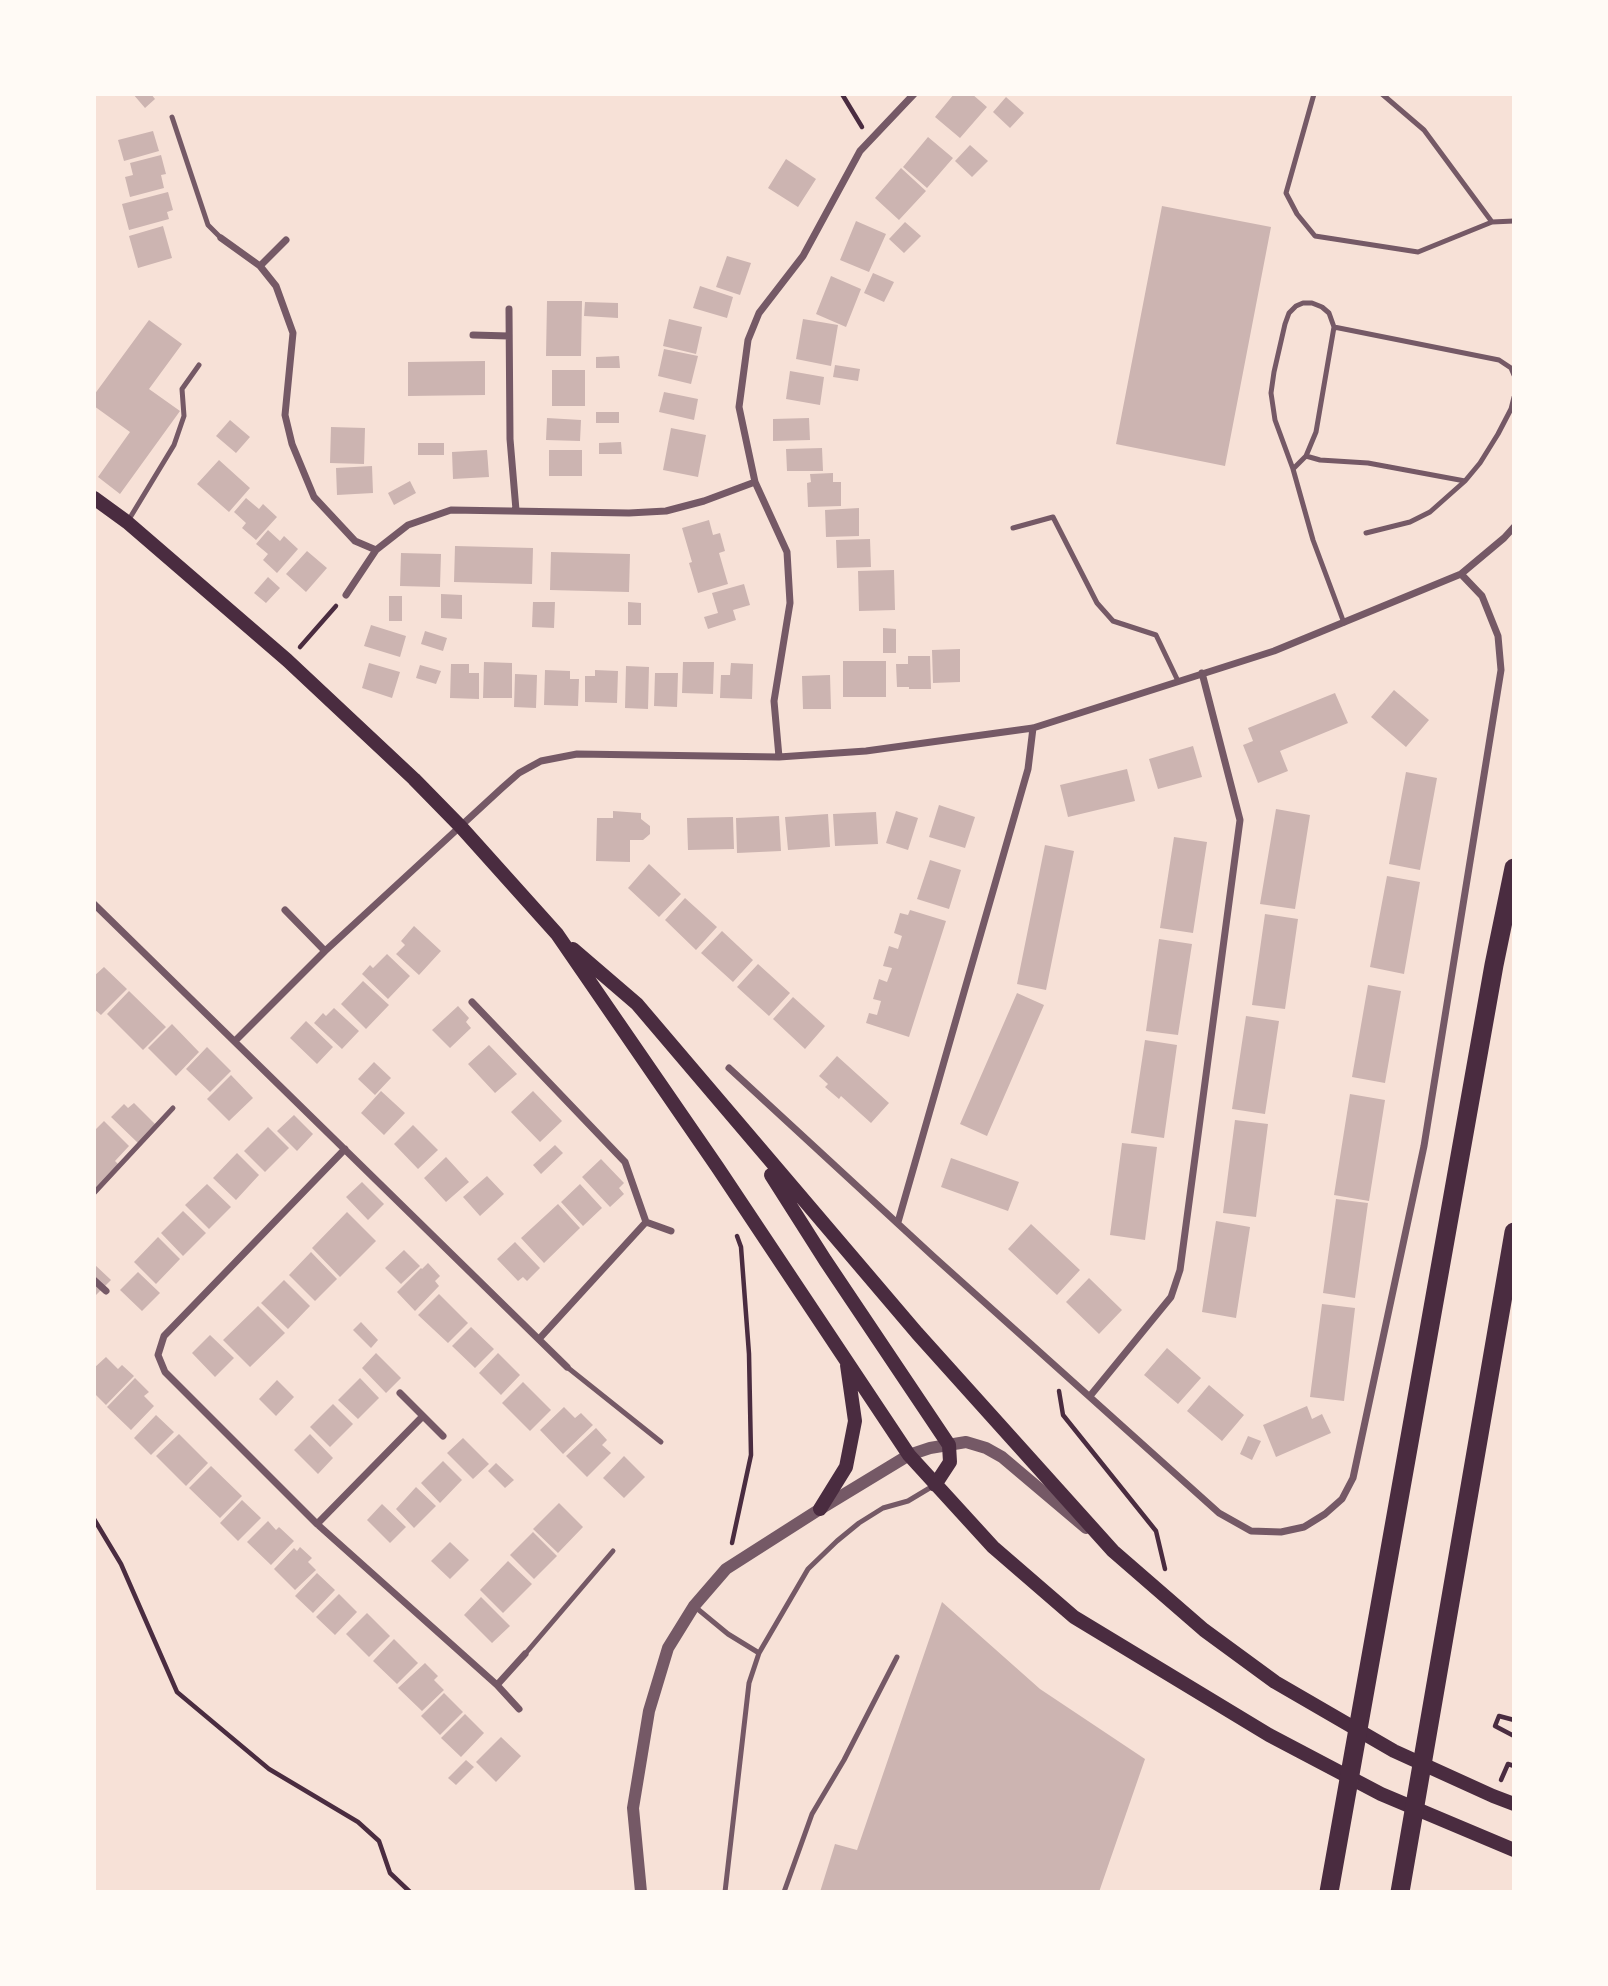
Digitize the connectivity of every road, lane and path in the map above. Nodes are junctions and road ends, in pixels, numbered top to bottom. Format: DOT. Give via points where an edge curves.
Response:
graph roads {
  1 [pos="842,94"];
  2 [pos="914,94"];
  3 [pos="1314,94"];
  4 [pos="1382,94"];
  5 [pos="172,117"];
  6 [pos="870,141"];
  7 [pos="1514,221"];
  8 [pos="1492,222"];
  9 [pos="221,238"];
  10 [pos="286,240"];
  11 [pos="260,265"];
  12 [pos="509,309"];
  13 [pos="1334,327"];
  14 [pos="473,335"];
  15 [pos="509,336"];
  16 [pos="199,365"];
  17 [pos="1514,375"];
  18 [pos="1514,397"];
  19 [pos="1306,456"];
  20 [pos="1293,469"];
  21 [pos="1465,481"];
  22 [pos="755,482"];
  23 [pos="94,498"];
  24 [pos="516,510"];
  25 [pos="127,522"];
  26 [pos="1514,527"];
  27 [pos="1013,528"];
  28 [pos="1366,533"];
  29 [pos="376,550"];
  30 [pos="1461,574"];
  31 [pos="346,595"];
  32 [pos="1343,623"];
  33 [pos="287,660"];
  34 [pos="1202,673"];
  35 [pos="1178,681"];
  36 [pos="1033,728"];
  37 [pos="779,757"];
  38 [pos="461,827"];
  39 [pos="1514,869"];
  40 [pos="94,904"];
  41 [pos="285,910"];
  42 [pos="556,934"];
  43 [pos="325,951"];
  44 [pos="472,1002"];
  45 [pos="235,1041"];
  46 [pos="729,1068"];
  47 [pos="173,1108"];
  48 [pos="745,1132"];
  49 [pos="345,1149"];
  50 [pos="94,1193"];
  51 [pos="646,1222"];
  52 [pos="898,1222"];
  53 [pos="671,1231"];
  54 [pos="1514,1232"];
  55 [pos="737,1234"];
  56 [pos="94,1280"];
  57 [pos="106,1291"];
  58 [pos="539,1339"];
  59 [pos="846,1360"];
  60 [pos="1054,1364"];
  61 [pos="567,1367"];
  62 [pos="400,1393"];
  63 [pos="1090,1396"];
  64 [pos="423,1416"];
  65 [pos="443,1436"];
  66 [pos="661,1442"];
  67 [pos="949,1445"];
  68 [pos="909,1455"];
  69 [pos="935,1485"];
  70 [pos="820,1508"];
  71 [pos="94,1519"];
  72 [pos="317,1524"];
  73 [pos="613,1551"];
  74 [pos="1113,1551"];
  75 [pos="726,1569"];
  76 [pos="1173,1604"];
  77 [pos="694,1606"];
  78 [pos="759,1653"];
  79 [pos="524,1654"];
  80 [pos="897,1657"];
  81 [pos="497,1685"];
  82 [pos="519,1709"];
  83 [pos="1514,1720"];
  84 [pos="1514,1736"];
  85 [pos="1514,1804"];
  86 [pos="1514,1850"];
  87 [pos="410,1892"];
  88 [pos="641,1892"];
  89 [pos="725,1892"];
  90 [pos="784,1892"];
  91 [pos="1329,1892"];
  92 [pos="1400,1892"];
  1 -- 6 [label="path"];
  2 -- 6 [label="street"];
  3 -- 8 [label="lane" via="1286,193 1315,236 1418,252"];
  4 -- 8 [label="lane" via="1424,130"];
  5 -- 9 [label="lane" via="208,225"];
  6 -- 22 [label="street" via="860,151 803,256 759,313 748,340 739,407"];
  7 -- 8 [label="lane"];
  9 -- 11 [label="street"];
  10 -- 11 [label="street"];
  11 -- 29 [label="street" via="276,286 293,333 285,415 292,444 314,497 355,541"];
  12 -- 15 [label="street"];
  13 -- 17 [label="lane" via="1499,360"];
  13 -- 19 [label="lane" via="1316,432"];
  13 -- 20 [label="lane" via="1329,313 1312,303 1296,306 1285,324 1271,393"];
  14 -- 15 [label="street"];
  15 -- 24 [label="street"];
  16 -- 25 [label="lane" via="182,389 184,416 174,444"];
  18 -- 21 [label="lane" via="1498,434"];
  19 -- 20 [label="lane"];
  19 -- 21 [label="lane"];
  20 -- 32 [label="lane"];
  21 -- 28 [label="lane" via="1430,512"];
  22 -- 24 [label="street" via="666,511"];
  22 -- 37 [label="street" via="787,552 790,603 774,701"];
  23 -- 25 [label="main road"];
  24 -- 29 [label="street" via="451,510 408,525"];
  25 -- 33 [label="main road"];
  26 -- 30 [label="street"];
  27 -- 35 [label="lane" via="1052,517 1097,603 1113,621 1156,635"];
  29 -- 31 [label="street"];
  30 -- 32 [label="street"];
  30 -- 63 [label="street" via="1482,596 1498,636 1501,670 1429,1119 1353,1478 1342,1499 1304,1527 1251,1531 1219,1513"];
  31 -- 33 [label="path"];
  32 -- 34 [label="street"];
  33 -- 38 [label="main road"];
  34 -- 35 [label="street"];
  34 -- 63 [label="street" via="1240,820 1180,1270 1171,1297"];
  35 -- 36 [label="street"];
  36 -- 37 [label="street" via="866,751"];
  36 -- 52 [label="street" via="1028,769"];
  37 -- 38 [label="street" via="577,754 541,761 519,773"];
  38 -- 42 [label="main road"];
  38 -- 43 [label="street"];
  39 -- 91 [label="highway"];
  40 -- 45 [label="street"];
  41 -- 43 [label="street"];
  42 -- 48 [label="main road" via="637,1004"];
  42 -- 59 [label="main road"];
  43 -- 45 [label="street"];
  44 -- 51 [label="street" via="625,1162"];
  45 -- 49 [label="street"];
  46 -- 52 [label="street"];
  47 -- 50 [label="lane"];
  48 -- 67 [label="main road"];
  48 -- 74 [label="main road"];
  49 -- 58 [label="street"];
  49 -- 72 [label="street" via="164,1336 158,1355 165,1371"];
  51 -- 53 [label="street"];
  51 -- 58 [label="street"];
  52 -- 60 [label="street"];
  54 -- 92 [label="highway"];
  55 -- 75 [label="path" via="749,1354 751,1455"];
  56 -- 57 [label="street"];
  58 -- 61 [label="street"];
  59 -- 68 [label="main road"];
  59 -- 70 [label="main road" via="855,1422 846,1467"];
  60 -- 63 [label="street"];
  60 -- 76 [label="path" via="1063,1415 1156,1531"];
  61 -- 66 [label="lane"];
  62 -- 64 [label="street"];
  64 -- 65 [label="street"];
  64 -- 72 [label="street"];
  67 -- 68 [label="street"];
  67 -- 69 [label="main road" via="950,1462"];
  67 -- 74 [label="street" via="966,1442 1002,1457"];
  68 -- 69 [label="main road"];
  68 -- 70 [label="street"];
  69 -- 78 [label="lane" via="883,1508 836,1541 808,1569"];
  69 -- 86 [label="main road" via="993,1547 1074,1617 1269,1735 1381,1794"];
  70 -- 75 [label="street"];
  71 -- 87 [label="path" via="121,1564 177,1692 269,1769 358,1822 379,1841 390,1873"];
  72 -- 81 [label="street"];
  73 -- 79 [label="lane"];
  74 -- 76 [label="main road"];
  75 -- 77 [label="street"];
  76 -- 85 [label="main road" via="1275,1682 1394,1751"];
  77 -- 78 [label="lane"];
  77 -- 88 [label="street" via="668,1648 649,1712 633,1808"];
  78 -- 89 [label="lane" via="749,1683"];
  79 -- 81 [label="street"];
  80 -- 90 [label="lane" via="812,1814"];
  81 -- 82 [label="street"];
  83 -- 84 [label="path" via="1499,1716 1495,1726"];
}
